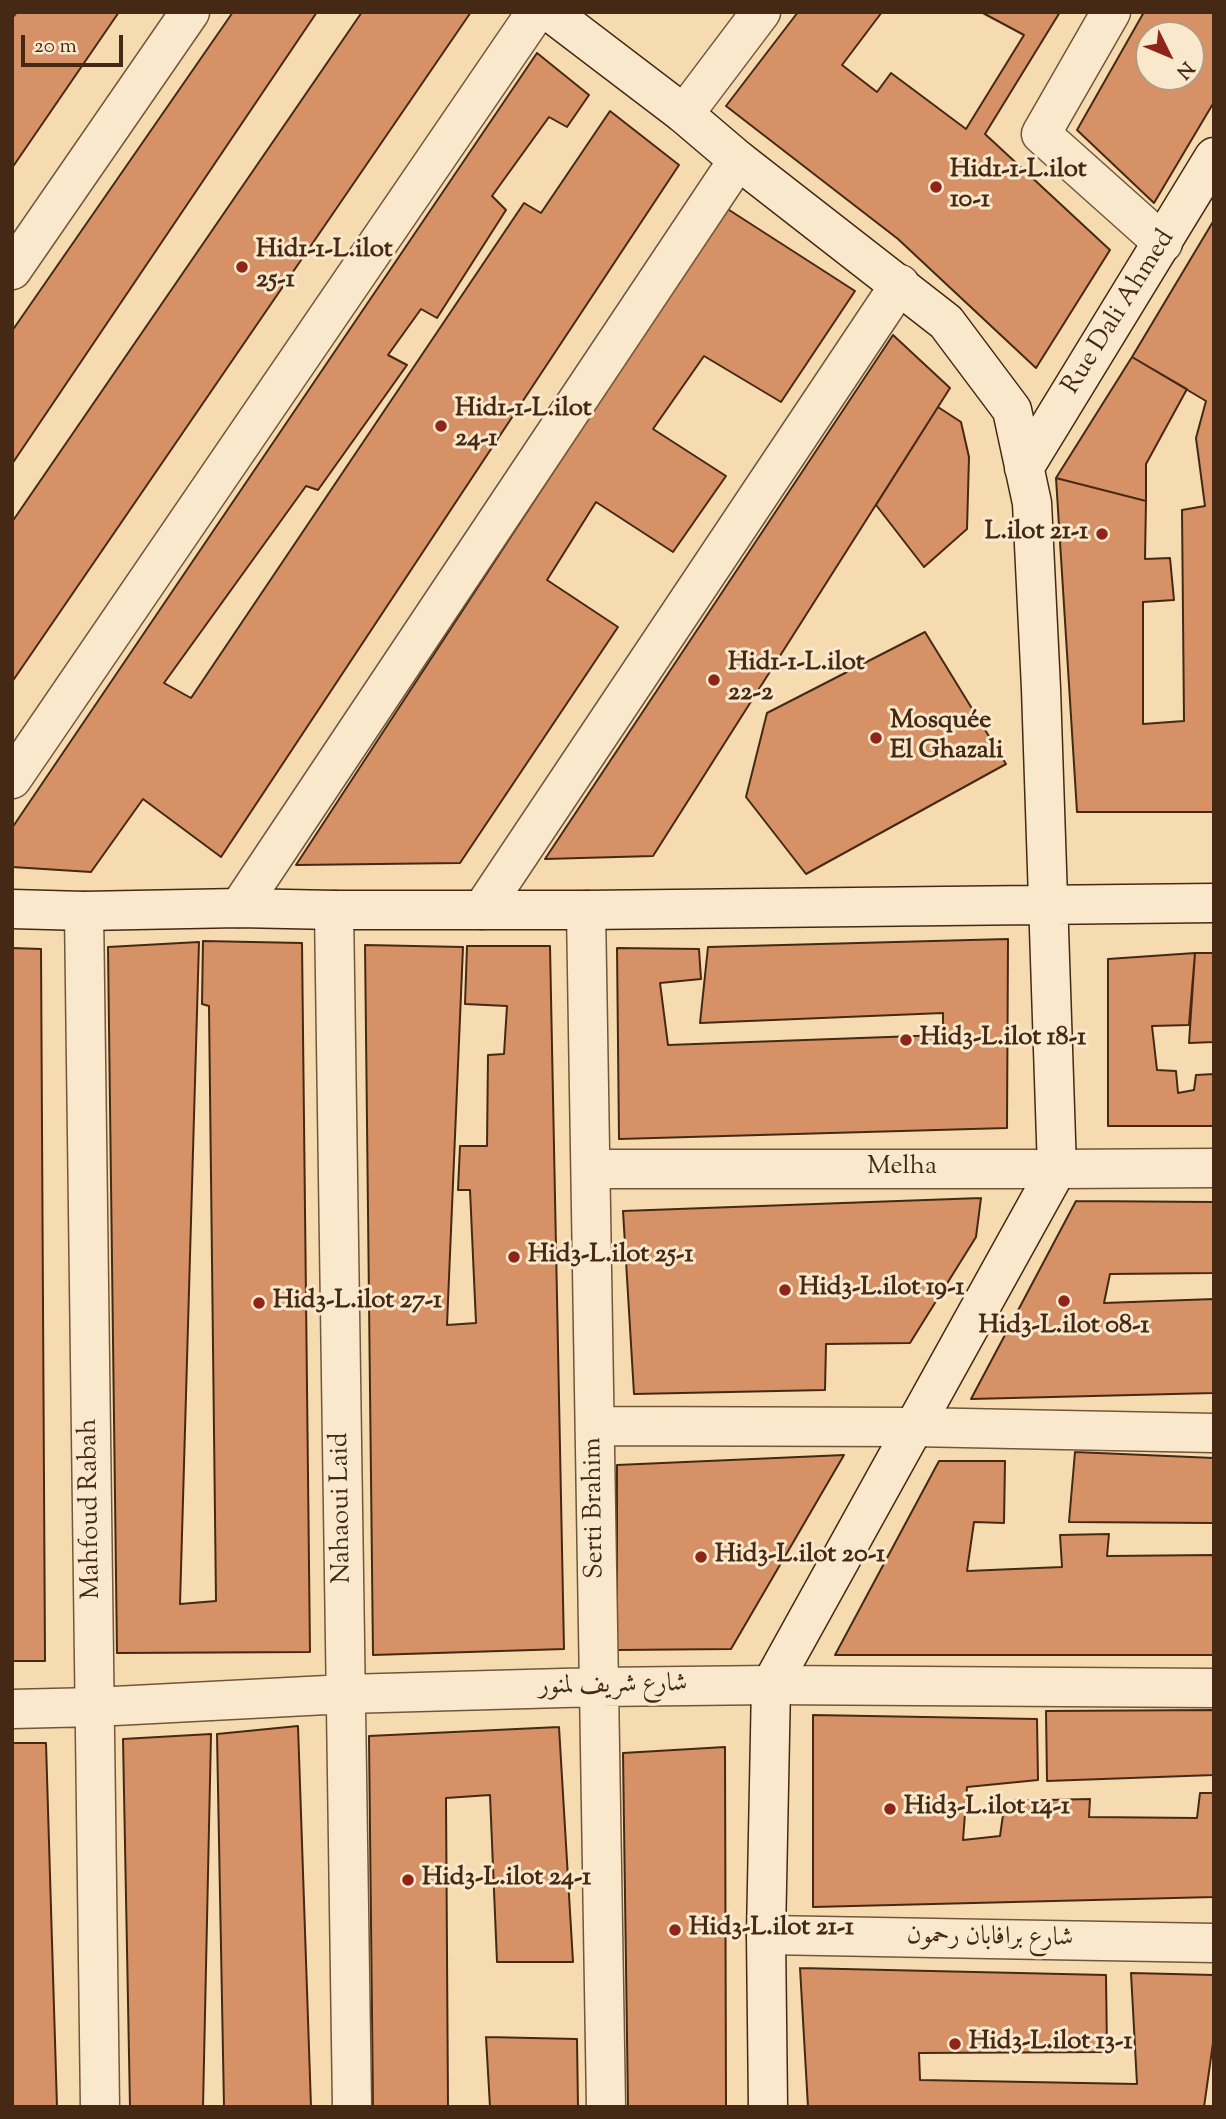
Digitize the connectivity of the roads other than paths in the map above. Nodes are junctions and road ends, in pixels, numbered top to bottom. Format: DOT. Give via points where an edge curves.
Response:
graph roads {
  1 [pos="190,12"];
  2 [pos="536,12"];
  3 [pos="550,12"];
  4 [pos="761,12"];
  5 [pos="1111,12"];
  6 [pos="684,114"];
  7 [pos="1214,157"];
  8 [pos="738,160"];
  9 [pos="1163,243"];
  10 [pos="12,270"];
  11 [pos="900,285"];
  12 [pos="1024,468"];
  13 [pos="12,779"];
  14 [pos="1214,903"];
  15 [pos="1048,905"];
  16 [pos="239,908"];
  17 [pos="12,909"];
  18 [pos="334,910"];
  19 [pos="482,910"];
  20 [pos="586,910"];
  21 [pos="84,911"];
  22 [pos="1214,1168"];
  23 [pos="590,1169"];
  24 [pos="1057,1169"];
  25 [pos="594,1426"];
  26 [pos="913,1427"];
  27 [pos="1214,1433"];
  28 [pos="771,1685"];
  29 [pos="599,1687"];
  30 [pos="1214,1688"];
  31 [pos="346,1694"];
  32 [pos="94,1707"];
  33 [pos="12,1709"];
  34 [pos="766,1936"];
  35 [pos="1214,1942"];
  36 [pos="100,2107"];
  37 [pos="352,2107"];
  38 [pos="606,2107"];
  39 [pos="768,2107"];
  1 -- 10 [label="street"];
  2 -- 13 [label="street"];
  3 -- 6 [label="street"];
  4 -- 6 [label="street"];
  5 -- 9 [label="street" via="1041,134"];
  6 -- 8 [label="street"];
  7 -- 9 [label="street, Rue Dali Ahmed"];
  8 -- 11 [label="street"];
  8 -- 16 [label="street"];
  9 -- 12 [label="street, Rue Dali Ahmed"];
  11 -- 12 [label="street" via="946,322 1012,410"];
  11 -- 19 [label="street"];
  12 -- 15 [label="street" via="1032,503"];
  14 -- 15 [label="street"];
  15 -- 20 [label="street"];
  15 -- 24 [label="street"];
  16 -- 18 [label="street"];
  16 -- 21 [label="street"];
  17 -- 21 [label="street"];
  18 -- 19 [label="street"];
  18 -- 31 [label="street, Nahaoui Laid"];
  19 -- 20 [label="street"];
  20 -- 23 [label="street, Serti Brahim"];
  21 -- 32 [label="street, Mahfoud Rabah"];
  22 -- 24 [label="street, Melha"];
  23 -- 24 [label="street, Melha"];
  23 -- 25 [label="street, Serti Brahim"];
  24 -- 26 [label="street"];
  25 -- 26 [label="street"];
  25 -- 29 [label="street, Serti Brahim"];
  26 -- 27 [label="street"];
  26 -- 28 [label="street"];
  28 -- 29 [label="street, شارع شريف لمنور"];
  28 -- 30 [label="street, شارع شريف لمنور"];
  28 -- 34 [label="street"];
  29 -- 31 [label="street, شارع شريف لمنور"];
  29 -- 38 [label="street, Serti Brahim"];
  31 -- 32 [label="street, شارع شريف لمنور"];
  31 -- 37 [label="street, Nahaoui Laid"];
  32 -- 33 [label="street, شارع شريف لمنور"];
  32 -- 36 [label="street, Mahfoud Rabah"];
  34 -- 35 [label="street, شارع برافابان رحمون"];
  34 -- 39 [label="street"];
}
